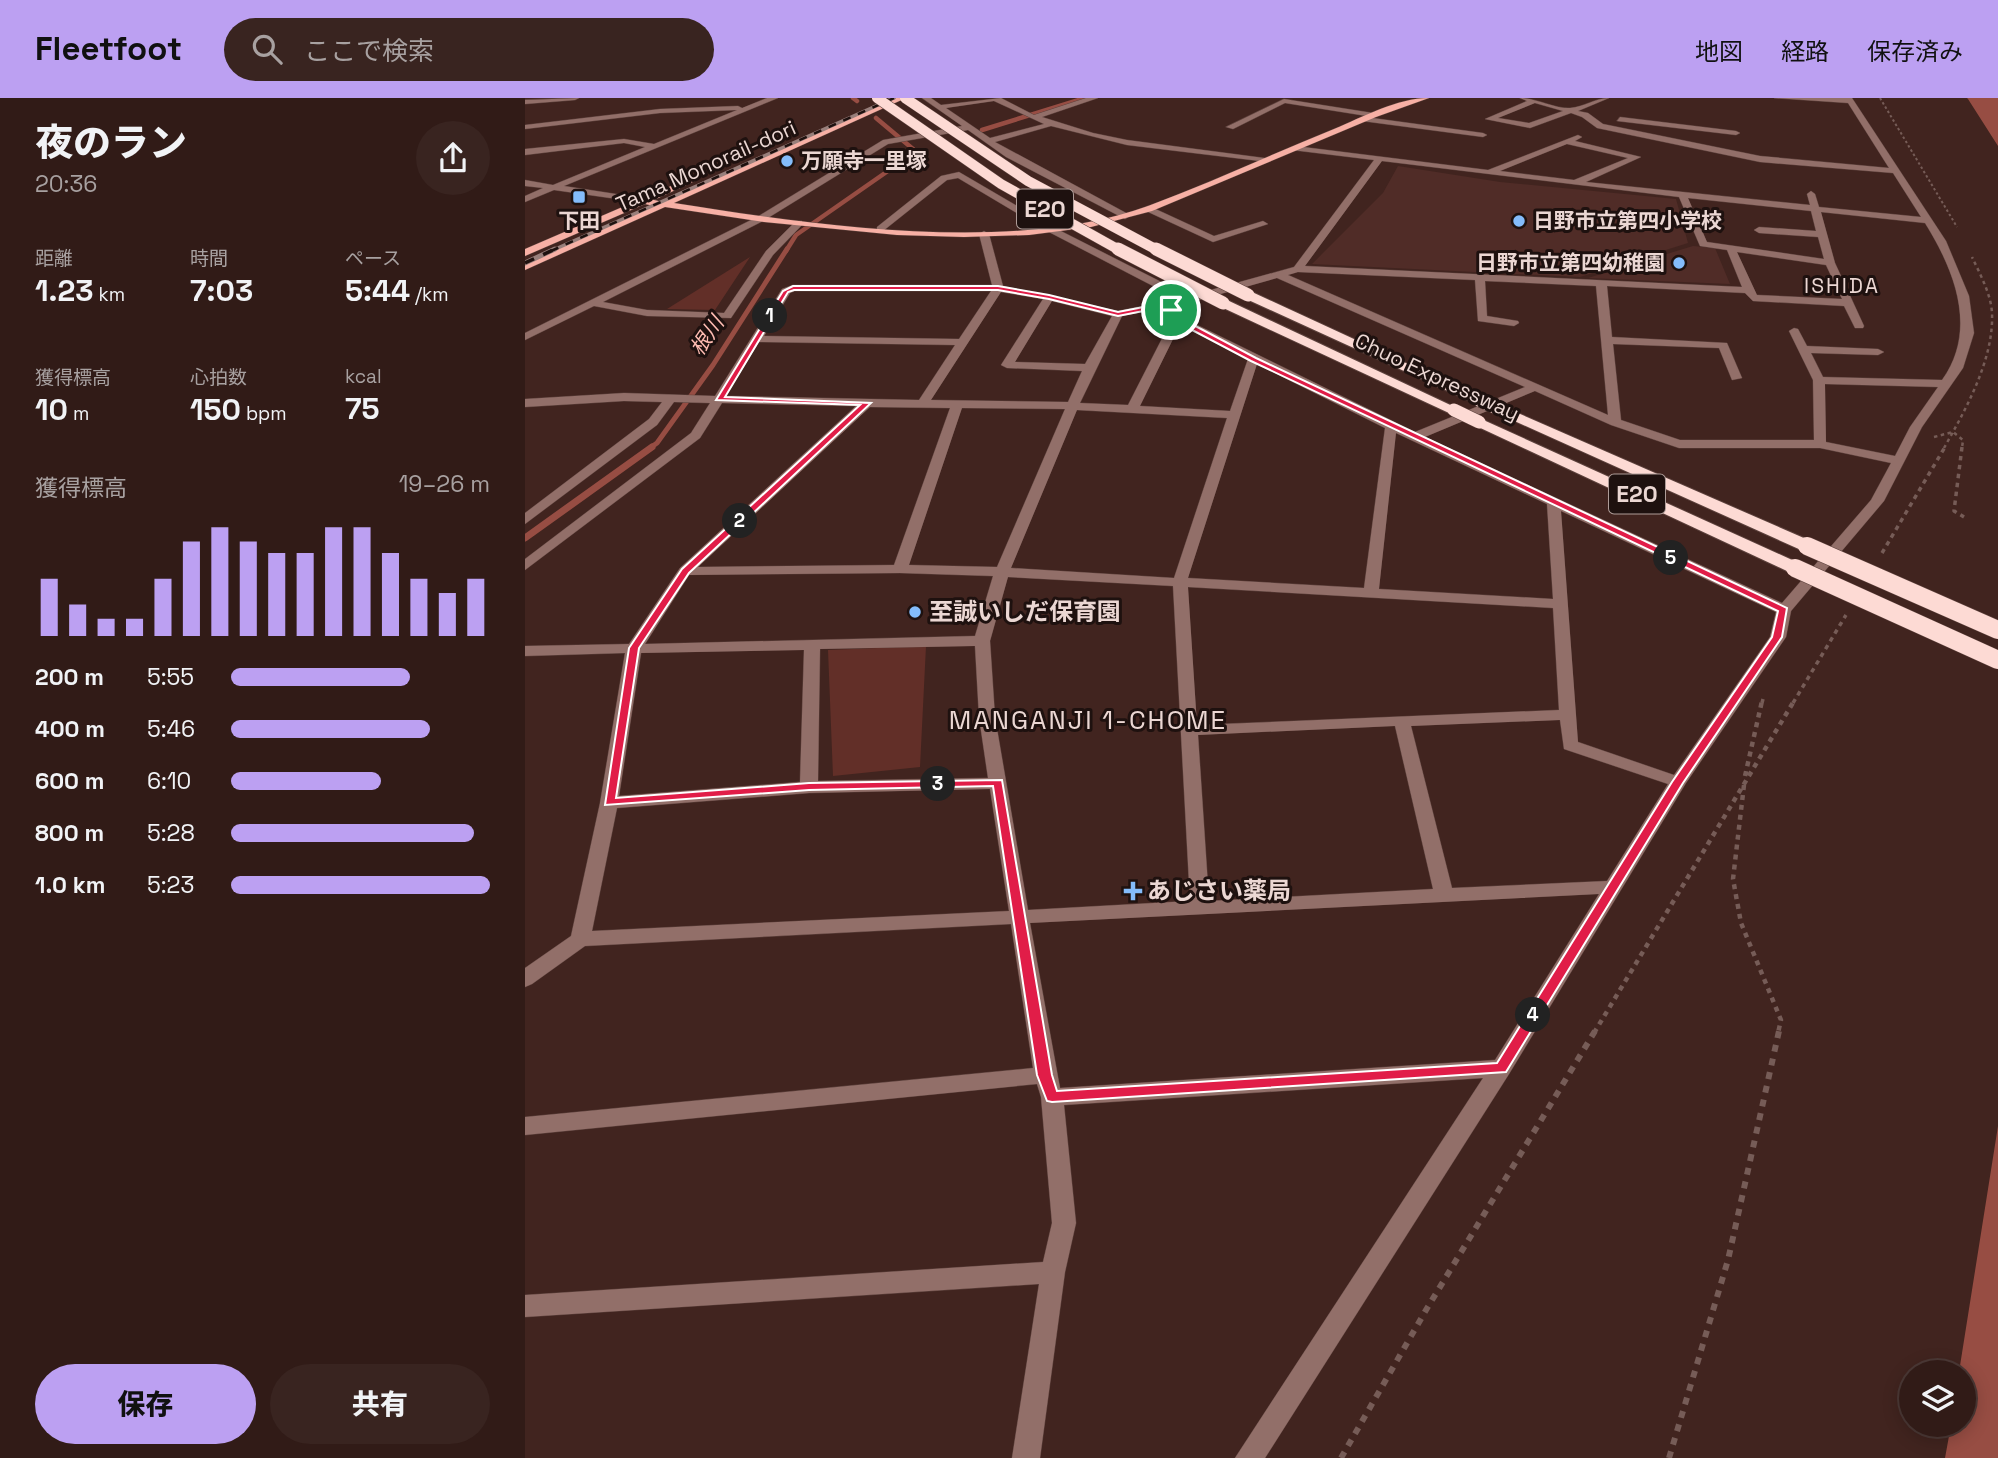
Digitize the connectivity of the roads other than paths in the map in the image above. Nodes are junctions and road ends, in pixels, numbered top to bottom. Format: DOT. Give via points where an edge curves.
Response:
graph roads {
  1 [pos="575,98"];
  2 [pos="669,98"];
  3 [pos="774,98"];
  4 [pos="904,98"];
  5 [pos="926,98"];
  6 [pos="997,98"];
  7 [pos="1094,98"];
  8 [pos="1425,98"];
  9 [pos="1605,98"];
  10 [pos="1778,98"];
  11 [pos="877,99"];
  12 [pos="1529,99"];
  13 [pos="1803,99"];
  14 [pos="1849,99"];
  15 [pos="525,102"];
  16 [pos="752,107"];
  17 [pos="940,107"];
  18 [pos="660,111"];
  19 [pos="1569,112"];
  20 [pos="1585,115"];
  21 [pos="1029,117"];
  22 [pos="1369,117"];
  23 [pos="1054,123"];
  24 [pos="1600,126"];
  25 [pos="525,127"];
  26 [pos="1230,127"];
  27 [pos="967,128"];
  28 [pos="1736,133"];
  29 [pos="1483,135"];
  30 [pos="988,141"];
  31 [pos="1567,142"];
  32 [pos="653,146"];
  33 [pos="1295,148"];
  34 [pos="525,152"];
  35 [pos="1268,159"];
  36 [pos="1379,159"];
  37 [pos="1895,171"];
  38 [pos="1487,173"];
  39 [pos="1673,182"];
  40 [pos="525,183"];
  41 [pos="1575,183"];
  42 [pos="553,187"];
  43 [pos="1668,194"];
  44 [pos="1811,194"];
  45 [pos="1683,195"];
  46 [pos="525,199"];
  47 [pos="642,201"];
  48 [pos="666,205"];
  49 [pos="1814,208"];
  50 [pos="1149,209"];
  51 [pos="1125,216"];
  52 [pos="760,219"];
  53 [pos="1928,221"];
  54 [pos="803,223"];
  55 [pos="1263,224"];
  56 [pos="880,229"];
  57 [pos="1050,229"];
  58 [pos="1759,230"];
  59 [pos="984,234"];
  60 [pos="1821,234"];
  61 [pos="1731,249"];
  62 [pos="525,253"];
  63 [pos="1830,263"];
  64 [pos="525,267"];
  65 [pos="1299,269"];
  66 [pos="1277,274"];
  67 [pos="1480,278"];
  68 [pos="1601,283"];
  69 [pos="998,288"];
  70 [pos="1749,290"];
  71 [pos="1049,297"];
  72 [pos="1188,300"];
  73 [pos="593,303"];
  74 [pos="1850,303"];
  75 [pos="1118,314"];
  76 [pos="1177,319"];
  77 [pos="1514,323"];
  78 [pos="1859,326"];
  79 [pos="1794,331"];
  80 [pos="525,337"];
  81 [pos="755,339"];
  82 [pos="1607,340"];
  83 [pos="962,342"];
  84 [pos="1803,349"];
  85 [pos="1878,352"];
  86 [pos="1253,359"];
  87 [pos="1089,368"];
  88 [pos="1736,379"];
  89 [pos="1819,380"];
  90 [pos="1944,384"];
  91 [pos="1535,387"];
  92 [pos="675,398"];
  93 [pos="713,399"];
  94 [pos="867,403"];
  95 [pos="923,403"];
  96 [pos="525,404"];
  97 [pos="957,404"];
  98 [pos="1074,406"];
  99 [pos="1133,408"];
  100 [pos="1236,415"];
  101 [pos="1615,422"];
  102 [pos="1391,426"];
  103 [pos="1414,437"];
  104 [pos="1820,444"];
  105 [pos="1901,454"];
  106 [pos="1555,504"];
  107 [pos="525,520"];
  108 [pos="525,566"];
  109 [pos="900,569"];
  110 [pos="685,571"];
  111 [pos="1002,572"];
  112 [pos="1180,582"];
  113 [pos="1371,593"];
  114 [pos="1559,604"];
  115 [pos="1783,610"];
  116 [pos="1998,630"];
  117 [pos="982,641"];
  118 [pos="813,646"];
  119 [pos="634,648"];
  120 [pos="525,651"];
  121 [pos="1998,660"];
  122 [pos="1566,715"];
  123 [pos="1402,721"];
  124 [pos="1189,730"];
  125 [pos="1678,782"];
  126 [pos="998,783"];
  127 [pos="809,787"];
  128 [pos="609,803"];
  129 [pos="1612,887"];
  130 [pos="1444,895"];
  131 [pos="1200,909"];
  132 [pos="1021,918"];
  133 [pos="580,939"];
  134 [pos="525,979"];
  135 [pos="1501,1068"];
  136 [pos="1048,1086"];
  137 [pos="525,1126"];
  138 [pos="1053,1272"];
  139 [pos="525,1306"];
  140 [pos="1026,1458"];
  141 [pos="1248,1458"];
  1 -- 15 [label="street"];
  2 -- 18 [label="street"];
  3 -- 16 [label="street"];
  4 -- 48 [label="main road, Tama Monorail-dori"];
  4 -- 116 [label="highway, Chuo Expressway / E20, bridge" via="947,130 1081,211 1248,295"];
  5 -- 17 [label="street"];
  6 -- 17 [label="street"];
  6 -- 21 [label="street"];
  7 -- 21 [label="street"];
  8 -- 22 [label="main road"];
  9 -- 19 [label="street"];
  10 -- 13 [label="street"];
  11 -- 47 [label="main road, Tama Monorail-dori"];
  11 -- 121 [label="highway, Chuo Expressway / E20, bridge" via="987,176 1223,303"];
  12 -- 19 [label="street"];
  12 -- 19 [label="street" via="1489,120 1529,126"];
  13 -- 14 [label="street"];
  14 -- 37 [label="street"];
  16 -- 18 [label="street"];
  16 -- 32 [label="street"];
  17 -- 27 [label="street"];
  18 -- 25 [label="street"];
  19 -- 20 [label="street"];
  20 -- 24 [label="street"];
  20 -- 28 [label="street"];
  21 -- 23 [label="street"];
  22 -- 26 [label="street" via="1284,101"];
  22 -- 29 [label="street"];
  22 -- 33 [label="main road"];
  23 -- 30 [label="street"];
  23 -- 35 [label="street" via="1129,142"];
  24 -- 31 [label="street"];
  24 -- 37 [label="street" via="1761,159"];
  27 -- 30 [label="street"];
  27 -- 52 [label="street" via="890,141"];
  30 -- 51 [label="street"];
  31 -- 38 [label="street"];
  31 -- 41 [label="street" via="1637,157"];
  32 -- 34 [label="street" via="624,141"];
  32 -- 42 [label="street"];
  33 -- 35 [label="main road"];
  33 -- 36 [label="street"];
  35 -- 50 [label="main road"];
  36 -- 38 [label="street"];
  36 -- 65 [label="street"];
  37 -- 53 [label="street"];
  38 -- 41 [label="street"];
  39 -- 43 [label="street"];
  40 -- 42 [label="street"];
  41 -- 43 [label="street"];
  42 -- 46 [label="street"];
  42 -- 47 [label="street"];
  43 -- 45 [label="street"];
  44 -- 49 [label="street"];
  45 -- 49 [label="street"];
  45 -- 61 [label="street" via="1703,244"];
  47 -- 48 [label="main road"];
  47 -- 62 [label="main road, Tama Monorail-dori"];
  48 -- 52 [label="main road"];
  48 -- 64 [label="main road, Tama Monorail-dori"];
  49 -- 53 [label="street"];
  49 -- 60 [label="street"];
  50 -- 51 [label="main road"];
  50 -- 55 [label="street" via="1213,239"];
  51 -- 57 [label="main road"];
  52 -- 54 [label="main road"];
  52 -- 73 [label="street"];
  53 -- 90 [label="street" via="1957,276 1968,315 1963,352"];
  54 -- 56 [label="main road"];
  54 -- 73 [label="street" via="769,253 727,316 647,313"];
  56 -- 57 [label="street" via="951,174 960,174"];
  56 -- 59 [label="main road"];
  57 -- 59 [label="main road"];
  57 -- 72 [label="street"];
  58 -- 60 [label="street"];
  59 -- 69 [label="street"];
  60 -- 63 [label="street"];
  61 -- 63 [label="street"];
  61 -- 70 [label="street"];
  63 -- 74 [label="street"];
  65 -- 66 [label="street"];
  65 -- 67 [label="street"];
  66 -- 72 [label="street"];
  66 -- 91 [label="street"];
  67 -- 68 [label="street"];
  67 -- 77 [label="street" via="1482,320"];
  68 -- 70 [label="street"];
  68 -- 82 [label="street"];
  69 -- 71 [label="street"];
  69 -- 81 [label="street" via="793,288 786,291"];
  69 -- 83 [label="street"];
  70 -- 74 [label="street" via="1752,298"];
  71 -- 75 [label="street"];
  71 -- 87 [label="street" via="1007,365"];
  72 -- 75 [label="street"];
  72 -- 76 [label="street" via="1171,310"];
  73 -- 80 [label="street"];
  74 -- 78 [label="street"];
  75 -- 87 [label="street"];
  76 -- 86 [label="street"];
  76 -- 99 [label="street"];
  79 -- 84 [label="street"];
  81 -- 83 [label="street"];
  81 -- 93 [label="street"];
  82 -- 88 [label="street" via="1723,345"];
  82 -- 101 [label="street"];
  83 -- 95 [label="street"];
  84 -- 85 [label="street"];
  84 -- 89 [label="street"];
  86 -- 100 [label="street"];
  86 -- 102 [label="street"];
  87 -- 98 [label="street"];
  89 -- 90 [label="street"];
  89 -- 104 [label="street"];
  90 -- 105 [label="street"];
  91 -- 101 [label="street"];
  91 -- 103 [label="street"];
  92 -- 93 [label="street"];
  92 -- 96 [label="street"];
  92 -- 107 [label="street" via="653,422"];
  93 -- 94 [label="street"];
  93 -- 108 [label="street" via="695,435"];
  94 -- 95 [label="street"];
  94 -- 110 [label="street"];
  95 -- 97 [label="street"];
  97 -- 98 [label="street"];
  97 -- 109 [label="street"];
  98 -- 99 [label="street"];
  98 -- 111 [label="street"];
  99 -- 100 [label="street"];
  100 -- 112 [label="street"];
  101 -- 104 [label="street" via="1679,444"];
  102 -- 103 [label="street"];
  102 -- 113 [label="street"];
  103 -- 106 [label="street"];
  104 -- 105 [label="street"];
  105 -- 115 [label="street" via="1877,501"];
  106 -- 114 [label="street"];
  106 -- 115 [label="street"];
  109 -- 110 [label="street"];
  109 -- 111 [label="street"];
  110 -- 119 [label="street"];
  111 -- 112 [label="street"];
  111 -- 117 [label="street"];
  112 -- 113 [label="street"];
  112 -- 124 [label="street"];
  113 -- 114 [label="street"];
  114 -- 122 [label="street"];
  115 -- 125 [label="street" via="1777,637"];
  117 -- 118 [label="street"];
  117 -- 126 [label="street" via="987,717"];
  118 -- 119 [label="street"];
  118 -- 127 [label="street"];
  119 -- 120 [label="street"];
  119 -- 128 [label="street"];
  122 -- 123 [label="street"];
  122 -- 125 [label="street" via="1570,745"];
  123 -- 124 [label="street"];
  123 -- 130 [label="street"];
  124 -- 131 [label="street"];
  125 -- 129 [label="street"];
  126 -- 127 [label="street"];
  126 -- 132 [label="street"];
  127 -- 128 [label="street"];
  128 -- 133 [label="street"];
  129 -- 130 [label="street"];
  129 -- 135 [label="street"];
  130 -- 131 [label="street"];
  131 -- 132 [label="street"];
  132 -- 133 [label="street"];
  132 -- 136 [label="street"];
  133 -- 134 [label="street"];
  135 -- 136 [label="street"];
  135 -- 141 [label="street"];
  136 -- 137 [label="street"];
  136 -- 138 [label="street" via="1064,1223"];
  138 -- 139 [label="street"];
  138 -- 140 [label="street"];
}
